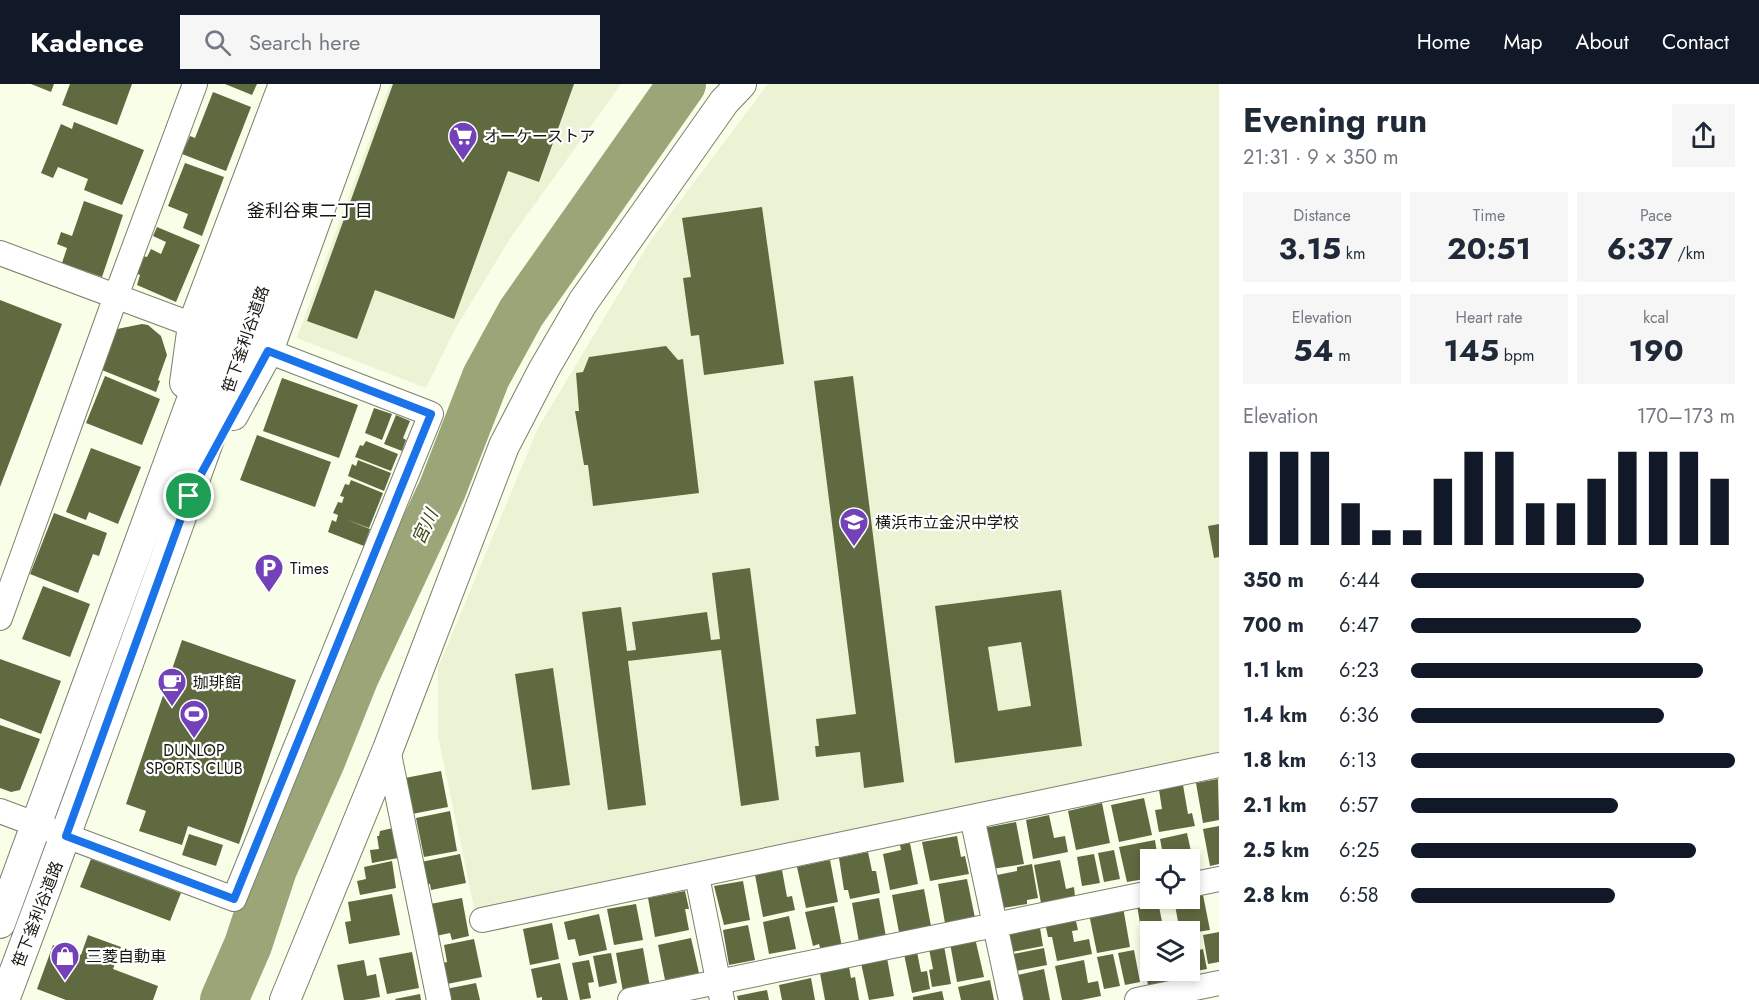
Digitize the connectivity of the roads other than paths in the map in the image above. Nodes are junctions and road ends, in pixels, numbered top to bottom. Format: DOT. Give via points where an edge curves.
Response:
graph roads {
  1 [pos="195,84"];
  2 [pos="284,84"];
  3 [pos="308,84"];
  4 [pos="339,84"];
  5 [pos="365,84"];
  6 [pos="741,84"];
  7 [pos="0,253"];
  8 [pos="116,296"];
  9 [pos="193,325"];
  10 [pos="268,351"];
  11 [pos="175,445"];
  12 [pos="189,496"];
  13 [pos="0,618"];
  14 [pos="388,748"];
  15 [pos="1219,765"];
  16 [pos="0,811"];
  17 [pos="972,817"];
  18 [pos="36,825"];
  19 [pos="66,836"];
  20 [pos="697,876"];
  21 [pos="1219,879"];
  22 [pos="1200,883"];
  23 [pos="1140,895"];
  24 [pos="482,920"];
  25 [pos="0,923"];
  26 [pos="994,925"];
  27 [pos="1219,983"];
  28 [pos="720,991"];
  29 [pos="4,1000"];
  30 [pos="285,1000"];
  31 [pos="439,1000"];
  32 [pos="630,1000"];
  33 [pos="1011,1000"];
  34 [pos="1137,1000"];
  1 -- 8 [label="street"];
  2 -- 9 [label="street"];
  3 -- 11 [label="street, 笹下釜利谷道路"];
  4 -- 12 [label="street, 笹下釜利谷道路"];
  5 -- 10 [label="street"];
  6 -- 14 [label="street" via="724,102 583,302 544,369 504,446"];
  7 -- 8 [label="street"];
  8 -- 9 [label="street"];
  8 -- 13 [label="street"];
  9 -- 11 [label="street"];
  10 -- 12 [label="street"];
  10 -- 19 [label="street" via="431,414 234,899"];
  11 -- 18 [label="street, 笹下釜利谷道路"];
  12 -- 19 [label="street, 笹下釜利谷道路"];
  14 -- 30 [label="street"];
  14 -- 31 [label="street"];
  15 -- 17 [label="street"];
  16 -- 18 [label="street"];
  17 -- 20 [label="street"];
  17 -- 26 [label="street"];
  18 -- 19 [label="street"];
  18 -- 25 [label="street, 笹下釜利谷道路"];
  19 -- 29 [label="street, 笹下釜利谷道路"];
  20 -- 24 [label="street"];
  20 -- 28 [label="street"];
  21 -- 22 [label="street"];
  23 -- 26 [label="street"];
  26 -- 28 [label="street"];
  26 -- 33 [label="street"];
  27 -- 34 [label="street"];
  28 -- 32 [label="street"];
}
